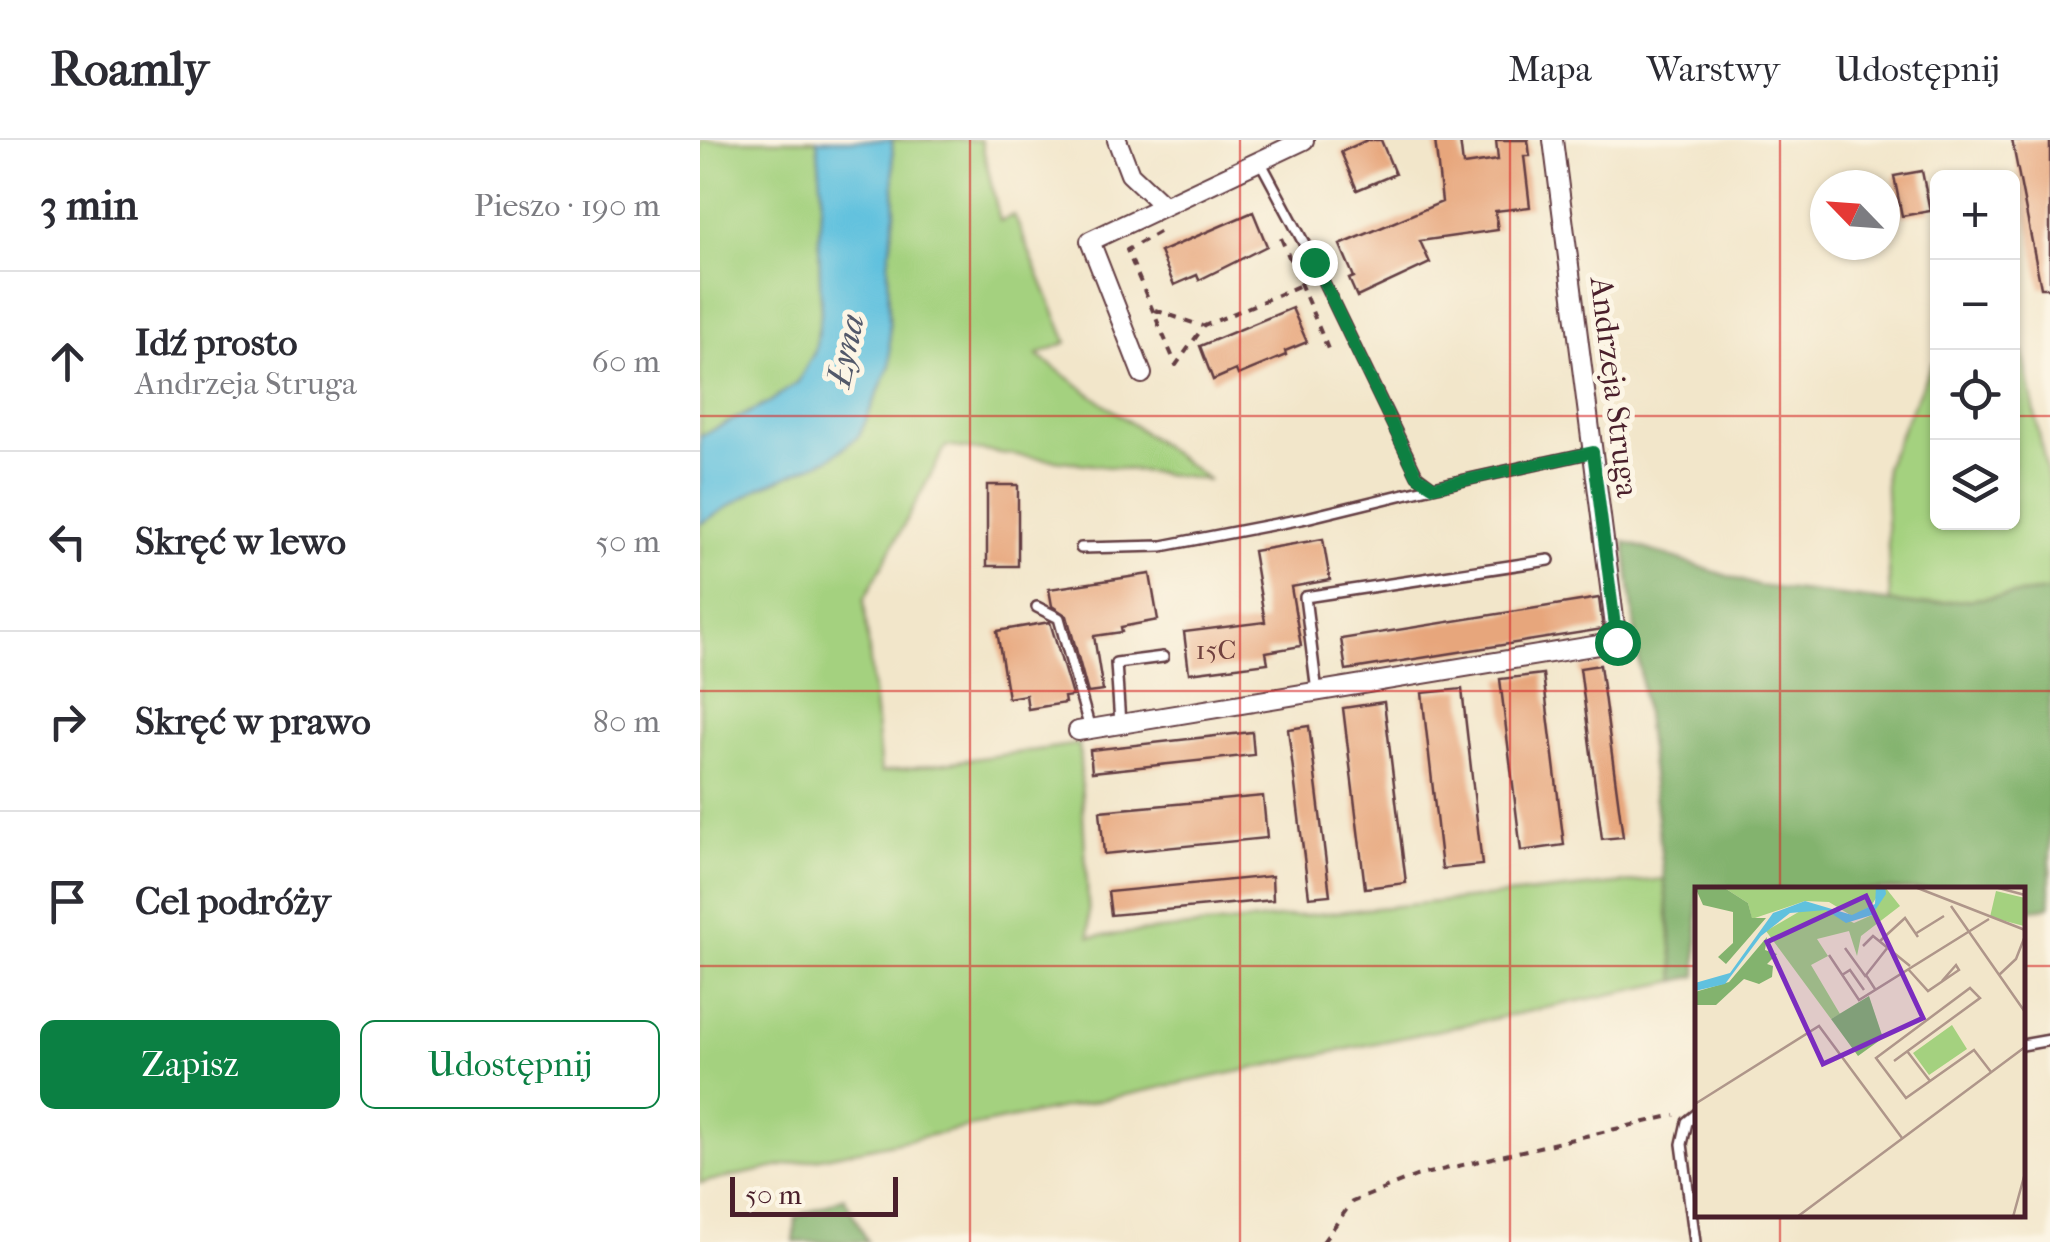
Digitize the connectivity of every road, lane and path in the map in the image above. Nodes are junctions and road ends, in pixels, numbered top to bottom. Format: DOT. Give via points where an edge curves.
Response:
graph roads {
  1 [pos="1117,140"];
  2 [pos="1304,140"];
  3 [pos="1553,140"];
  4 [pos="1260,160"];
  5 [pos="1163,205"];
  6 [pos="1160,232"];
  7 [pos="1280,236"];
  8 [pos="1301,285"];
  9 [pos="1155,310"];
  10 [pos="1204,326"];
  11 [pos="1328,348"];
  12 [pos="1142,374"];
  13 [pos="1593,452"];
  14 [pos="1434,487"];
  15 [pos="1081,548"];
  16 [pos="1550,560"];
  17 [pos="1038,607"];
  18 [pos="1163,657"];
  19 [pos="1317,692"];
  20 [pos="1120,724"];
  21 [pos="1084,730"];
  22 [pos="2050,1040"];
  23 [pos="2025,1045"];
  24 [pos="1679,1114"];
  25 [pos="1695,1116"];
  26 [pos="1323,1242"];
  27 [pos="1695,1242"];
  1 -- 5 [label="street" via="1130,174"];
  2 -- 4 [label="street"];
  3 -- 13 [label="street, Andrzeja Struga"];
  4 -- 5 [label="street"];
  4 -- 14 [label="lane" via="1417,476"];
  5 -- 12 [label="street" via="1090,241"];
  6 -- 9 [label="path" via="1127,250"];
  7 -- 8 [label="path"];
  8 -- 10 [label="path"];
  8 -- 11 [label="path"];
  9 -- 10 [label="path"];
  9 -- 10 [label="path" via="1176,365"];
  13 -- 14 [label="lane"];
  13 -- 19 [label="street, Andrzeja Struga" via="1617,642"];
  14 -- 15 [label="lane" via="1162,546"];
  16 -- 19 [label="lane" via="1305,598"];
  17 -- 21 [label="lane" via="1058,618"];
  18 -- 20 [label="lane" via="1116,663"];
  19 -- 20 [label="street"];
  20 -- 21 [label="street"];
  22 -- 23 [label="lane"];
  24 -- 26 [label="path" via="1416,1176 1352,1202"];
  25 -- 27 [label="lane" via="1682,1144"];
}
